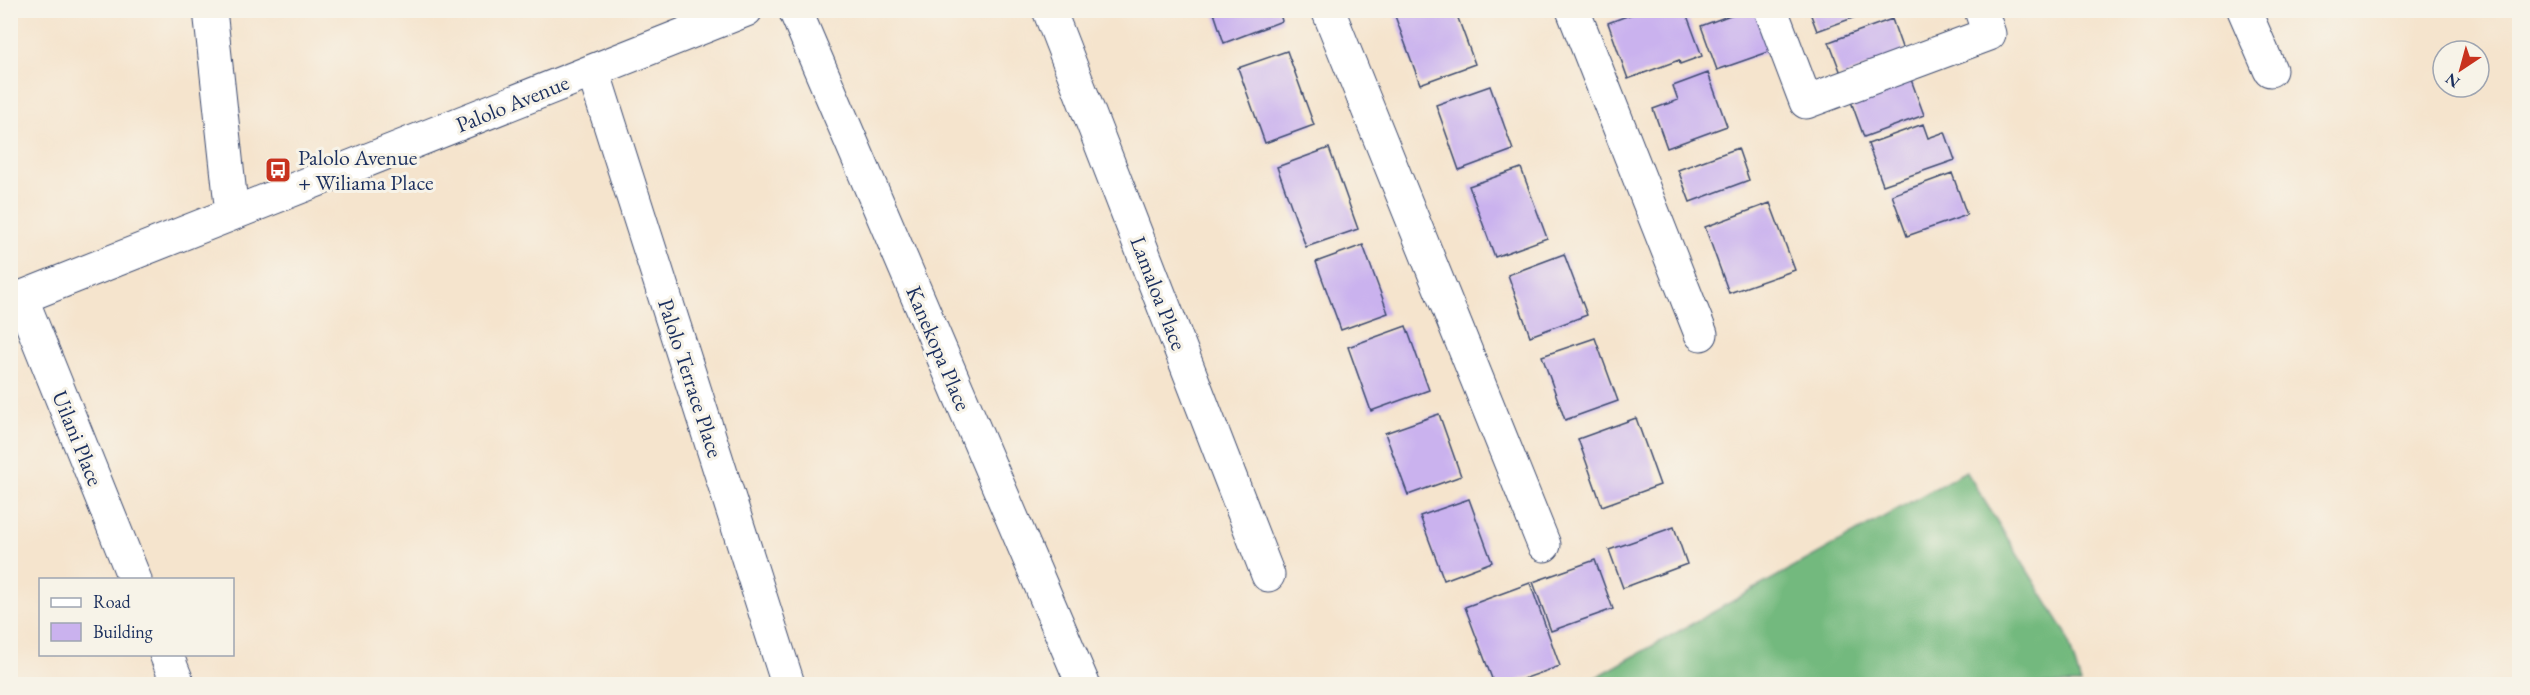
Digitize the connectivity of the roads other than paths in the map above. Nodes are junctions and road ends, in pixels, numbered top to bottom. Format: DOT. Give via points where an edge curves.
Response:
graph roads {
  1 [pos="210,10"];
  2 [pos="746,10"];
  3 [pos="795,10"];
  4 [pos="1049,10"];
  5 [pos="1328,10"];
  6 [pos="1573,10"];
  7 [pos="1771,10"];
  8 [pos="1981,10"];
  9 [pos="2244,10"];
  10 [pos="698,19"];
  11 [pos="2270,70"];
  12 [pos="593,71"];
  13 [pos="232,214"];
  14 [pos="16,299"];
  15 [pos="1701,334"];
  16 [pos="1544,545"];
  17 [pos="1268,574"];
  18 [pos="135,578"];
  19 [pos="167,656"];
  20 [pos="178,684"];
  21 [pos="788,684"];
  22 [pos="1083,684"];
  1 -- 13 [label="street"];
  2 -- 10 [label="street, Palolo Avenue"];
  3 -- 22 [label="street, Kanekopa Place"];
  4 -- 17 [label="street, Lamaloa Place"];
  5 -- 16 [label="street"];
  6 -- 15 [label="street"];
  7 -- 8 [label="street" via="1806,102 1989,34"];
  9 -- 11 [label="street"];
  10 -- 12 [label="street, Palolo Avenue"];
  12 -- 13 [label="street, Palolo Avenue"];
  12 -- 21 [label="street, Palolo Terrace Place"];
  13 -- 14 [label="street, Palolo Avenue"];
  14 -- 18 [label="street, Uilani Place"];
  19 -- 20 [label="street"];
}
